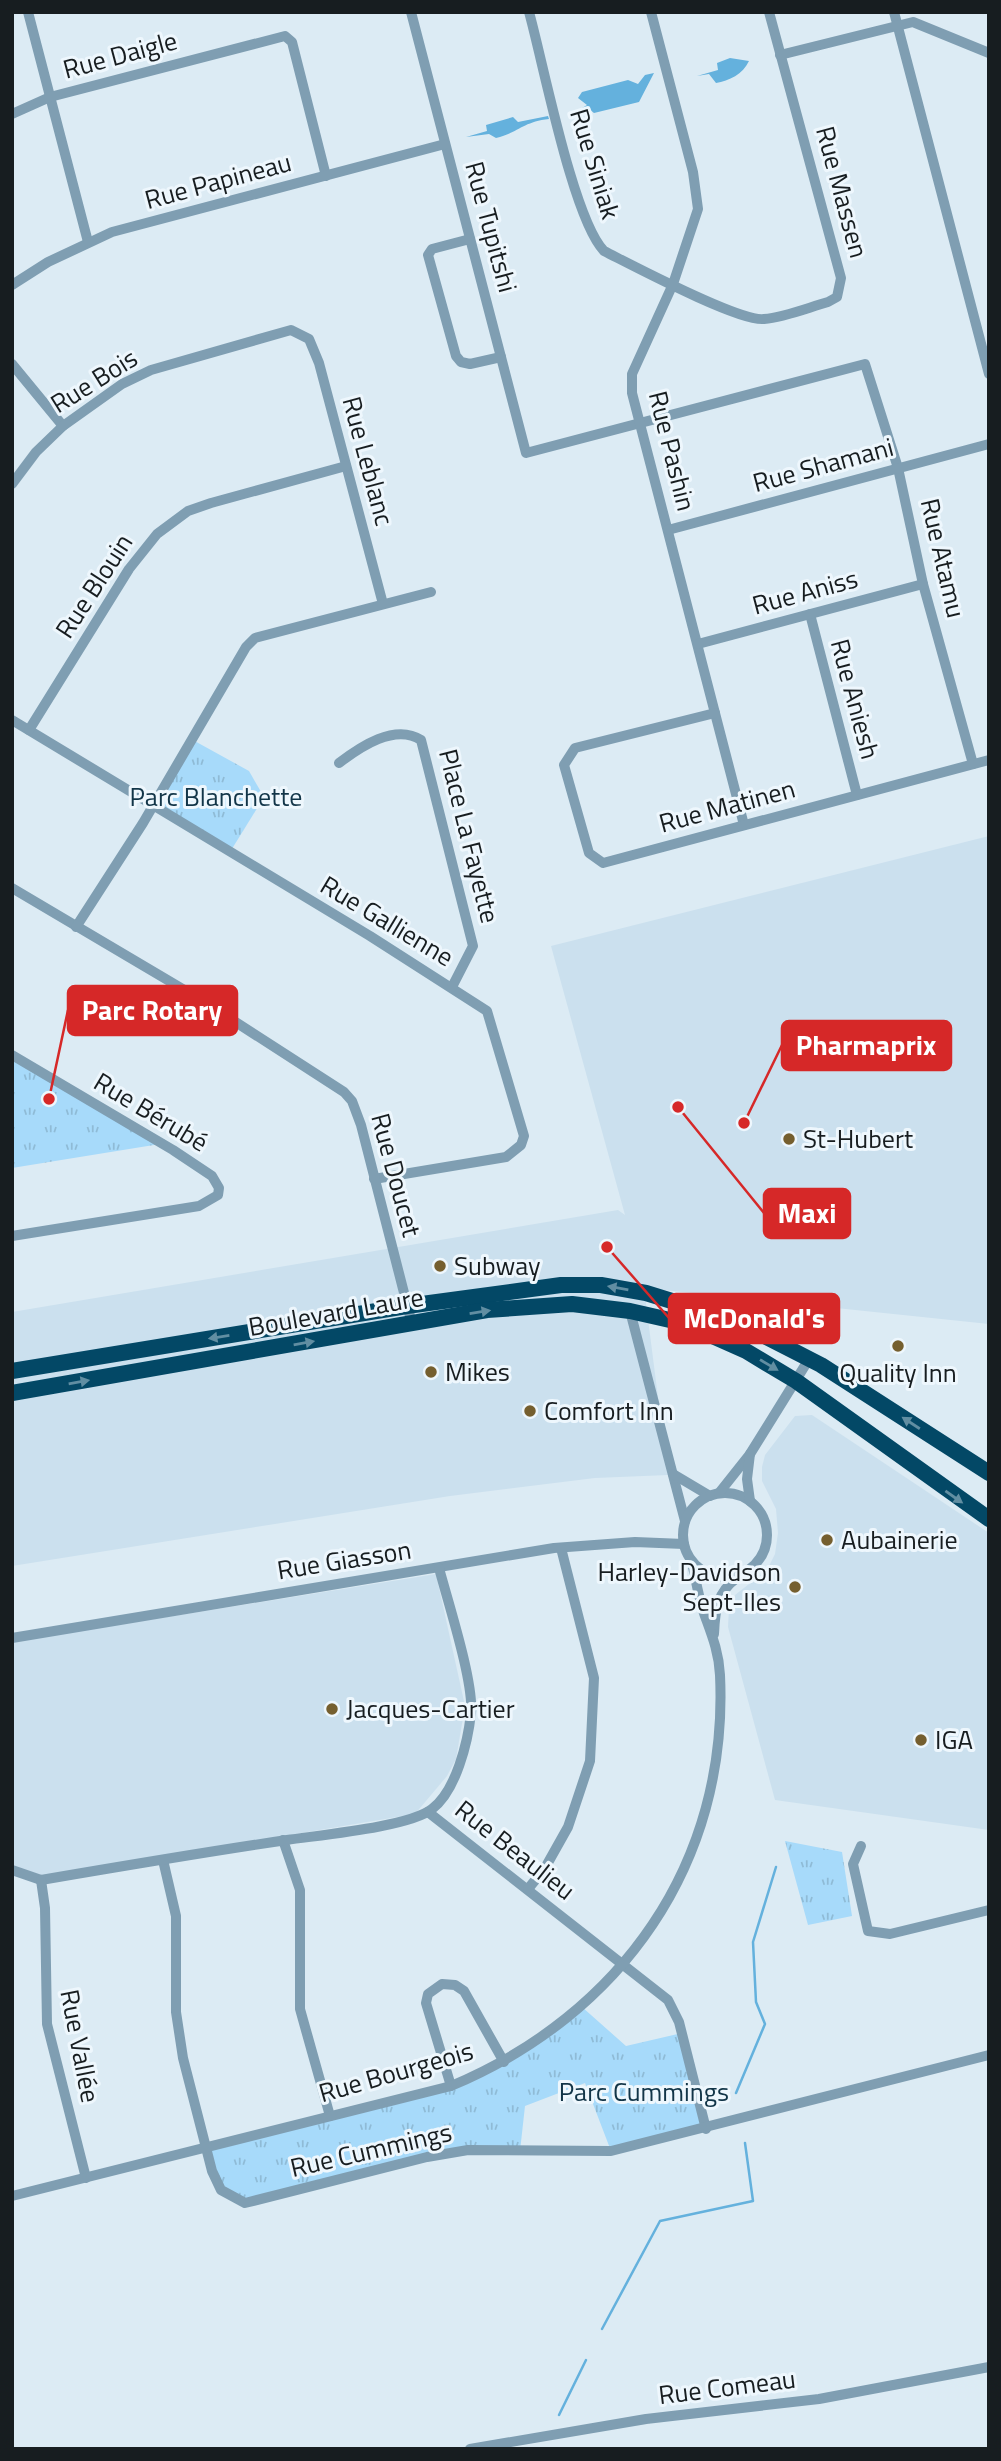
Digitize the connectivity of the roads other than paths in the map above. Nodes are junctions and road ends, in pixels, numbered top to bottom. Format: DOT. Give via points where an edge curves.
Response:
graph roads {
  1 [pos="28,12"];
  2 [pos="411,12"];
  3 [pos="529,12"];
  4 [pos="651,12"];
  5 [pos="769,12"];
  6 [pos="894,12"];
  7 [pos="897,26"];
  8 [pos="989,52"];
  9 [pos="780,55"];
  10 [pos="50,97"];
  11 [pos="12,114"];
  12 [pos="445,144"];
  13 [pos="326,176"];
  14 [pos="470,239"];
  15 [pos="88,242"];
  16 [pos="673,284"];
  17 [pos="12,285"];
  18 [pos="303,334"];
  19 [pos="501,358"];
  20 [pos="12,364"];
  21 [pos="989,374"];
  22 [pos="641,423"];
  23 [pos="63,426"];
  24 [pos="989,444"];
  25 [pos="346,466"];
  26 [pos="898,468"];
  27 [pos="12,484"];
  28 [pos="668,530"];
  29 [pos="923,583"];
  30 [pos="431,592"];
  31 [pos="383,604"];
  32 [pos="810,614"];
  33 [pos="698,645"];
  34 [pos="715,713"];
  35 [pos="12,720"];
  36 [pos="29,730"];
  37 [pos="989,760"];
  38 [pos="339,764"];
  39 [pos="973,764"];
  40 [pos="857,795"];
  41 [pos="153,804"];
  42 [pos="744,825"];
  43 [pos="12,888"];
  44 [pos="76,927"];
  45 [pos="452,987"];
  46 [pos="12,1055"];
  47 [pos="374,1179"];
  48 [pos="12,1237"];
  49 [pos="407,1306"];
  50 [pos="630,1311"];
  51 [pos="412,1324"];
  52 [pos="810,1359"];
  53 [pos="12,1371"];
  54 [pos="796,1381"];
  55 [pos="12,1394"];
  56 [pos="750,1454"];
  57 [pos="988,1473"];
  58 [pos="673,1474"];
  59 [pos="715,1495"];
  60 [pos="750,1501"];
  61 [pos="989,1519"];
  62 [pos="685,1521"];
  63 [pos="684,1544"];
  64 [pos="561,1548"];
  65 [pos="692,1562"];
  66 [pos="439,1568"];
  67 [pos="739,1576"];
  68 [pos="714,1637"];
  69 [pos="12,1638"];
  70 [pos="428,1812"];
  71 [pos="283,1840"];
  72 [pos="861,1846"];
  73 [pos="163,1860"];
  74 [pos="12,1871"];
  75 [pos="41,1880"];
  76 [pos="528,1889"];
  77 [pos="989,1910"];
  78 [pos="625,1965"];
  79 [pos="989,2055"];
  80 [pos="504,2062"];
  81 [pos="451,2086"];
  82 [pos="330,2116"];
  83 [pos="706,2129"];
  84 [pos="207,2147"];
  85 [pos="86,2178"];
  86 [pos="12,2196"];
  87 [pos="989,2367"];
  88 [pos="470,2449"];
  1 -- 10 [label="street"];
  2 -- 12 [label="street, Rue Tupitshi"];
  3 -- 16 [label="street, Rue Siniak" via="578,198 596,243"];
  4 -- 16 [label="street, Rue Pashin" via="698,195 698,209"];
  5 -- 9 [label="street, Rue Massen"];
  6 -- 7 [label="street"];
  7 -- 8 [label="street" via="913,22"];
  7 -- 9 [label="street"];
  7 -- 21 [label="street"];
  9 -- 16 [label="street, Rue Massen" via="836,254 841,278 836,297 774,317 752,318"];
  10 -- 11 [label="street, Rue Daigle"];
  10 -- 13 [label="street, Rue Daigle" via="282,36 292,42"];
  10 -- 15 [label="street"];
  12 -- 13 [label="street, Rue Papineau"];
  12 -- 14 [label="street, Rue Tupitshi"];
  13 -- 15 [label="street, Rue Papineau"];
  14 -- 19 [label="street, Rue Tupitshi"];
  14 -- 19 [label="street" via="432,249 428,255 456,356 470,364"];
  15 -- 17 [label="street, Rue Papineau"];
  16 -- 22 [label="street, Rue Pashin" via="632,374"];
  18 -- 23 [label="street, Rue Bois" via="291,330 151,370 98,399"];
  18 -- 25 [label="street, Rue Leblanc" via="319,363"];
  19 -- 22 [label="street, Rue Tupitshi" via="526,453"];
  20 -- 23 [label="street"];
  22 -- 26 [label="street, Rue Atamu" via="865,364"];
  22 -- 28 [label="street, Rue Pashin"];
  23 -- 27 [label="street, Rue Bois"];
  24 -- 26 [label="street, Rue Shamani"];
  25 -- 31 [label="street, Rue Leblanc"];
  25 -- 36 [label="street, Rue Blouin" via="199,507 157,534 129,569"];
  26 -- 28 [label="street, Rue Shamani"];
  26 -- 29 [label="street, Rue Atamu"];
  28 -- 33 [label="street, Rue Pashin"];
  29 -- 32 [label="street, Rue Aniss"];
  29 -- 39 [label="street, Rue Atamu"];
  30 -- 31 [label="street"];
  31 -- 41 [label="street" via="255,638"];
  32 -- 33 [label="street, Rue Aniss"];
  32 -- 40 [label="street, Rue Aniesh"];
  33 -- 34 [label="street, Rue Pashin"];
  34 -- 42 [label="street, Rue Pashin"];
  34 -- 42 [label="street, Rue Matinen" via="575,748 564,765 589,853 603,863"];
  35 -- 36 [label="street, Rue Gallienne"];
  36 -- 41 [label="street, Rue Gallienne"];
  37 -- 39 [label="street, Rue Matinen"];
  38 -- 45 [label="street, Place La Fayette" via="357,749 392,735 414,735 421,740 473,946"];
  39 -- 40 [label="street, Rue Matinen"];
  40 -- 42 [label="street, Rue Matinen"];
  41 -- 44 [label="street"];
  41 -- 45 [label="street, Rue Gallienne"];
  43 -- 44 [label="street, Rue Doucet"];
  44 -- 47 [label="street, Rue Doucet" via="203,1001 344,1092 361,1125"];
  45 -- 47 [label="street, Rue Gallienne" via="486,1011 524,1136 521,1146 506,1157"];
  46 -- 48 [label="street, Rue Bérubé" via="173,1150 212,1177 219,1188 218,1195 199,1206"];
  47 -- 49 [label="street, Rue Doucet"];
  49 -- 51 [label="street, Rue Doucet"];
  52 -- 49 [label="highway, Boulevard Laure, one-way" via="733,1320 646,1293 601,1285 561,1285"];
  49 -- 53 [label="highway, Boulevard Laure, one-way"];
  51 -- 50 [label="highway, Boulevard Laure, one-way" via="487,1310 572,1304"];
  50 -- 54 [label="highway, Boulevard Laure, one-way" via="683,1323 746,1351"];
  50 -- 58 [label="street"];
  55 -- 51 [label="highway, Boulevard Laure, one-way"];
  52 -- 54 [label="street"];
  57 -- 52 [label="highway, Boulevard Laure, one-way"];
  54 -- 56 [label="street"];
  54 -- 61 [label="highway, Boulevard Laure, one-way"];
  56 -- 59 [label="street"];
  56 -- 60 [label="street"];
  58 -- 59 [label="street"];
  58 -- 62 [label="street"];
  59 -- 60 [label="street" via="730,1493"];
  59 -- 62 [label="street" via="700,1502"];
  60 -- 67 [label="street" via="759,1510 768,1535 760,1560"];
  62 -- 63 [label="street"];
  63 -- 64 [label="street, Rue Giasson" via="635,1542"];
  63 -- 65 [label="street"];
  64 -- 66 [label="street, Rue Giasson"];
  64 -- 76 [label="street" via="594,1678 590,1761 568,1827"];
  65 -- 67 [label="street" via="714,1576"];
  65 -- 68 [label="street, Rue Bourgeois"];
  66 -- 69 [label="street, Rue Giasson"];
  66 -- 70 [label="street" via="472,1710 454,1777"];
  67 -- 68 [label="street, Rue Bourgeois" via="724,1587 718,1600"];
  68 -- 78 [label="street, Rue Bourgeois" via="720,1706 705,1808 678,1881"];
  70 -- 71 [label="street, Rue Beaulieu"];
  70 -- 76 [label="street, Rue Beaulieu"];
  71 -- 73 [label="street, Rue Beaulieu"];
  71 -- 82 [label="street" via="300,1890 300,2009"];
  72 -- 77 [label="street" via="853,1864 868,1931 890,1934"];
  73 -- 75 [label="street, Rue Beaulieu"];
  73 -- 84 [label="street, Rue Cummings" via="176,1916 179,2041"];
  74 -- 75 [label="street, Rue Beaulieu"];
  75 -- 85 [label="street, Rue Vallée" via="47,2024"];
  76 -- 78 [label="street, Rue Beaulieu"];
  78 -- 80 [label="street, Rue Bourgeois" via="561,2024"];
  78 -- 83 [label="street, Rue Beaulieu" via="674,2010"];
  79 -- 83 [label="street, Rue Cummings"];
  80 -- 81 [label="street, Rue Bourgeois"];
  80 -- 81 [label="street" via="464,1991 442,1984 428,1994 426,2003"];
  81 -- 82 [label="street, Rue Bourgeois"];
  82 -- 84 [label="street, Rue Bourgeois"];
  83 -- 84 [label="street, Rue Cummings" via="611,2151 452,2152 244,2203 220,2190"];
  84 -- 85 [label="street, Rue Bourgeois"];
  85 -- 86 [label="street, Rue Bourgeois"];
  87 -- 88 [label="street, Rue Comeau" via="819,2399 646,2419"];
}
